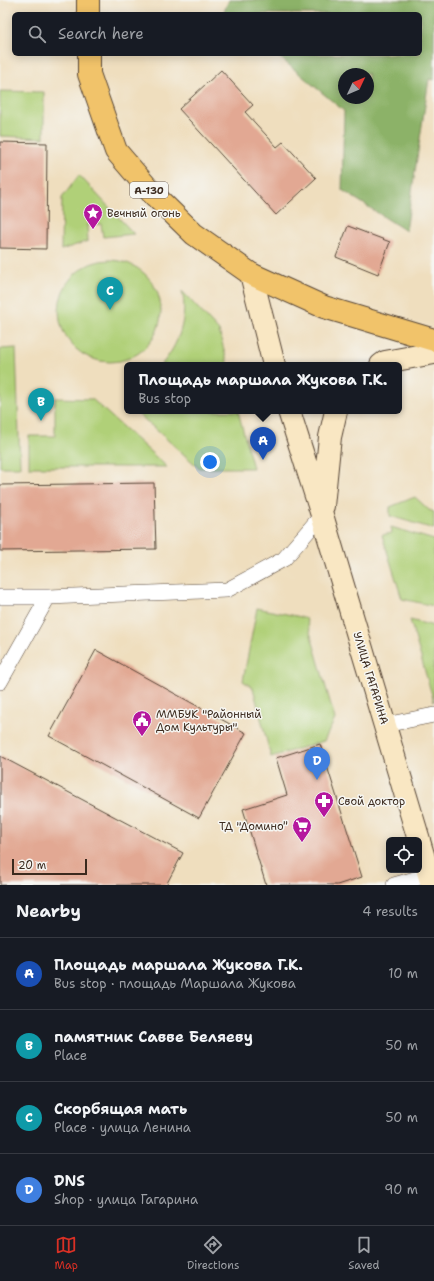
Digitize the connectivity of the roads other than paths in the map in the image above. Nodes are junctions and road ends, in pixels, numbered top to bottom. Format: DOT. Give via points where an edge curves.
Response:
graph roads {
  1 [pos="88,0"];
  2 [pos="88,12"];
  3 [pos="89,56"];
  4 [pos="251,274"];
  5 [pos="434,340"];
  6 [pos="434,352"];
  7 [pos="273,362"];
  8 [pos="385,362"];
  9 [pos="290,414"];
  10 [pos="335,414"];
  11 [pos="322,516"];
  12 [pos="48,597"];
  13 [pos="0,598"];
  14 [pos="0,682"];
  15 [pos="434,715"];
  16 [pos="385,725"];
  17 [pos="418,837"];
  18 [pos="422,852"];
  19 [pos="430,880"];
  20 [pos="394,885"];
  1 -- 2 [label="main road"];
  3 -- 4 [label="main road, А-130" via="89,74 116,151 152,193 194,234"];
  4 -- 5 [label="main road, А-130" via="324,307"];
  4 -- 7 [label="main road"];
  6 -- 8 [label="main road"];
  9 -- 11 [label="main road, УЛИЦА ГАГАРИНА"];
  10 -- 11 [label="main road" via="330,437"];
  11 -- 12 [label="lane" via="284,559 227,590"];
  11 -- 16 [label="main road, УЛИЦА ГАГАРИНА"];
  12 -- 13 [label="lane"];
  12 -- 14 [label="lane"];
  15 -- 16 [label="lane"];
  16 -- 17 [label="main road, УЛИЦА ГАГАРИНА"];
  18 -- 19 [label="main road, УЛИЦА ГАГАРИНА"];
  19 -- 20 [label="lane"];
}
